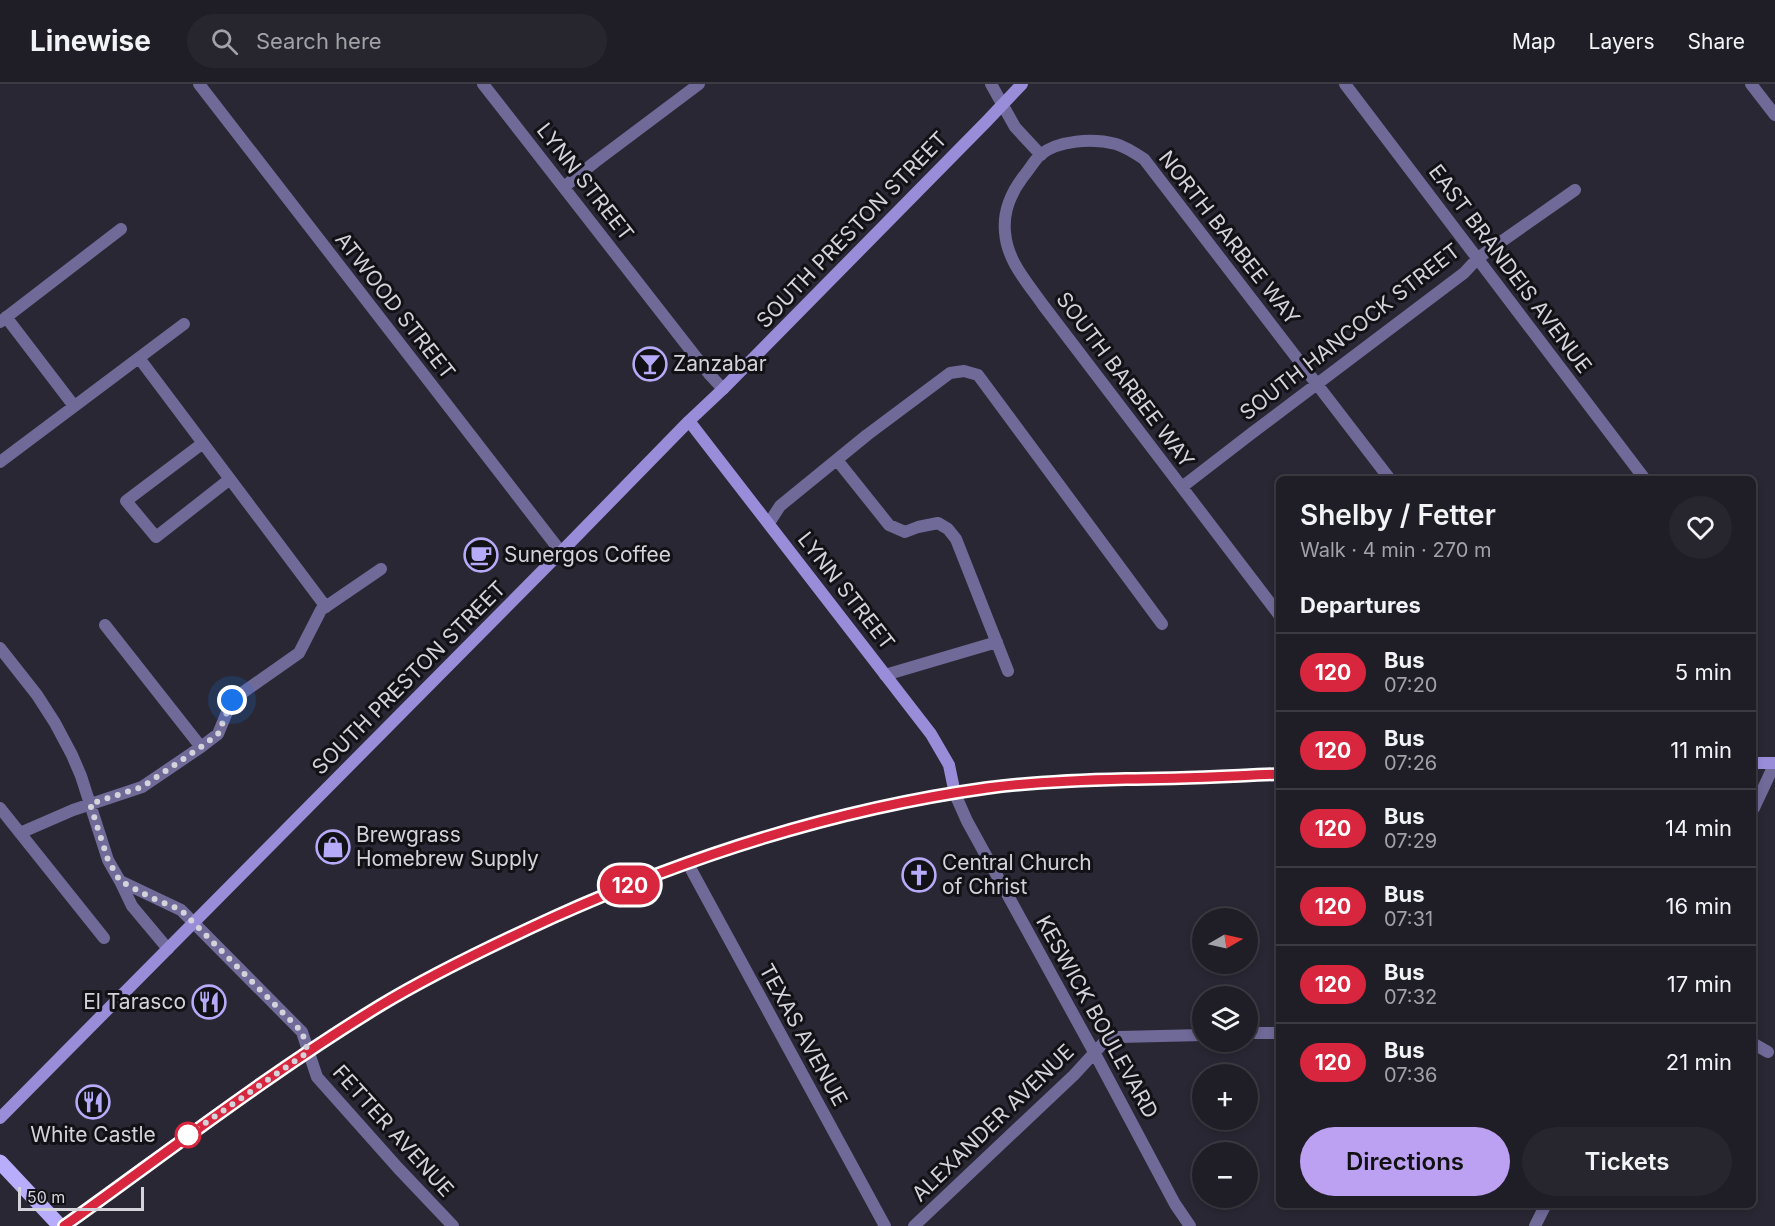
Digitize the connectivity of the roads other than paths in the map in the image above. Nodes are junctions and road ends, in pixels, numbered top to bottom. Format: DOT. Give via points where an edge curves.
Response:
graph roads {
  1 [pos="199,84"];
  2 [pos="483,84"];
  3 [pos="699,84"];
  4 [pos="991,84"];
  5 [pos="1022,84"];
  6 [pos="1345,84"];
  7 [pos="1751,84"];
  8 [pos="1003,105"];
  9 [pos="1775,115"];
  10 [pos="1041,155"];
  11 [pos="564,187"];
  12 [pos="1575,190"];
  13 [pos="121,229"];
  14 [pos="1478,258"];
  15 [pos="3,320"];
  16 [pos="184,324"];
  17 [pos="139,358"];
  18 [pos="1318,384"];
  19 [pos="723,389"];
  20 [pos="75,406"];
  21 [pos="689,421"];
  22 [pos="203,443"];
  23 [pos="837,460"];
  24 [pos="0,462"];
  25 [pos="1387,476"];
  26 [pos="1642,476"];
  27 [pos="230,479"];
  28 [pos="1182,487"];
  29 [pos="769,523"];
  30 [pos="561,552"];
  31 [pos="381,569"];
  32 [pos="326,606"];
  33 [pos="1276,611"];
  34 [pos="1162,624"];
  35 [pos="105,625"];
  36 [pos="997,642"];
  37 [pos="0,648"];
  38 [pos="1008,671"];
  39 [pos="885,675"];
  40 [pos="201,747"];
  41 [pos="1756,763"];
  42 [pos="1775,763"];
  43 [pos="1276,774"];
  44 [pos="955,794"];
  45 [pos="90,804"];
  46 [pos="1756,804"];
  47 [pos="0,808"];
  48 [pos="20,833"];
  49 [pos="687,862"];
  50 [pos="120,881"];
  51 [pos="193,924"];
  52 [pos="104,939"];
  53 [pos="168,949"];
  54 [pos="1276,1033"];
  55 [pos="1258,1034"];
  56 [pos="1192,1035"];
  57 [pos="1756,1045"];
  58 [pos="308,1052"];
  59 [pos="1095,1052"];
  60 [pos="1767,1052"];
  61 [pos="0,1118"];
  62 [pos="0,1162"];
  63 [pos="1544,1208"];
  64 [pos="62,1226"];
  65 [pos="453,1226"];
  66 [pos="885,1226"];
  67 [pos="914,1226"];
  68 [pos="1190,1226"];
  69 [pos="1535,1226"];
  1 -- 30 [label="street, ATWOOD STREET"];
  2 -- 11 [label="street, LYNN STREET"];
  3 -- 11 [label="street"];
  4 -- 8 [label="street"];
  5 -- 8 [label="main road, SOUTH PRESTON STREET"];
  6 -- 14 [label="street, EAST BRANDEIS AVENUE"];
  7 -- 9 [label="street"];
  8 -- 10 [label="street" via="1015,127"];
  8 -- 19 [label="main road, SOUTH PRESTON STREET"];
  10 -- 18 [label="street, NORTH BARBEE WAY" via="1059,145 1104,141 1144,159"];
  10 -- 28 [label="street, SOUTH BARBEE WAY" via="1014,188 1009,201 1005,219 1009,253 1043,305"];
  11 -- 19 [label="street, LYNN STREET"];
  12 -- 14 [label="street, SOUTH HANCOCK STREET"];
  13 -- 15 [label="street"];
  14 -- 18 [label="street, SOUTH HANCOCK STREET" via="1464,273"];
  14 -- 26 [label="street, EAST BRANDEIS AVENUE"];
  15 -- 20 [label="street"];
  16 -- 17 [label="street"];
  17 -- 20 [label="street"];
  17 -- 22 [label="street"];
  18 -- 25 [label="street, NORTH BARBEE WAY"];
  18 -- 28 [label="street, SOUTH HANCOCK STREET"];
  19 -- 21 [label="main road, SOUTH PRESTON STREET"];
  20 -- 24 [label="street"];
  21 -- 29 [label="main road, LYNN STREET"];
  21 -- 30 [label="main road, SOUTH PRESTON STREET"];
  22 -- 27 [label="street"];
  22 -- 27 [label="street" via="126,501 156,537"];
  23 -- 29 [label="street" via="780,506"];
  23 -- 34 [label="street" via="950,373 978,375"];
  23 -- 36 [label="street" via="889,525 905,532 938,522 948,529 956,539"];
  27 -- 32 [label="street"];
  28 -- 33 [label="street, SOUTH BARBEE WAY"];
  29 -- 39 [label="main road, LYNN STREET"];
  30 -- 51 [label="main road, SOUTH PRESTON STREET"];
  31 -- 32 [label="street"];
  32 -- 40 [label="street" via="299,653 232,700 218,734"];
  35 -- 40 [label="street"];
  36 -- 38 [label="street"];
  36 -- 39 [label="street"];
  37 -- 45 [label="street" via="55,723"];
  39 -- 44 [label="main road, LYNN STREET" via="931,734 949,765"];
  40 -- 45 [label="street" via="142,787"];
  41 -- 42 [label="main road"];
  42 -- 46 [label="street"];
  43 -- 44 [label="main road" via="1090,779"];
  44 -- 49 [label="main road" via="823,820"];
  44 -- 59 [label="street, KESWICK BOULEVARD"];
  45 -- 48 [label="street"];
  45 -- 50 [label="street" via="108,860"];
  47 -- 48 [label="street"];
  48 -- 52 [label="street"];
  49 -- 58 [label="main road" via="480,951 383,1004"];
  49 -- 66 [label="street, TEXAS AVENUE"];
  50 -- 51 [label="street, FETTER AVENUE" via="181,910"];
  50 -- 53 [label="street" via="132,906"];
  51 -- 53 [label="main road, SOUTH PRESTON STREET"];
  51 -- 58 [label="street, FETTER AVENUE" via="302,1032"];
  53 -- 61 [label="main road, SOUTH PRESTON STREET"];
  54 -- 55 [label="street"];
  56 -- 59 [label="street, ALEXANDER AVENUE" via="1107,1039"];
  57 -- 60 [label="street"];
  58 -- 64 [label="main road"];
  58 -- 65 [label="street, FETTER AVENUE" via="317,1077"];
  59 -- 67 [label="street, ALEXANDER AVENUE"];
  59 -- 68 [label="street, KESWICK BOULEVARD"];
  62 -- 64 [label="main road"];
  63 -- 69 [label="street"];
}
